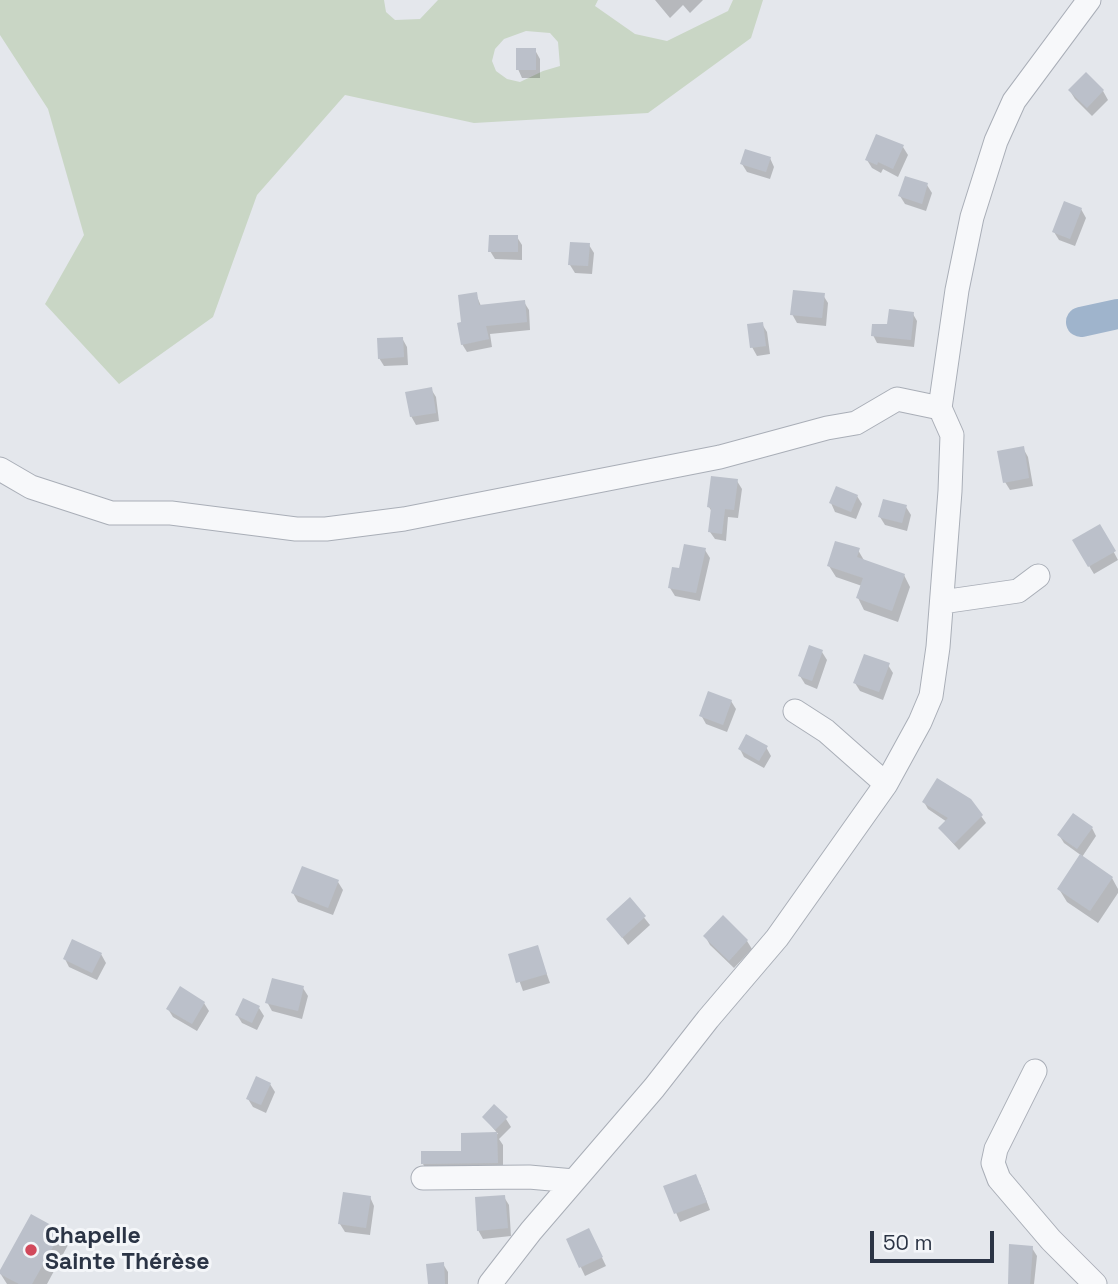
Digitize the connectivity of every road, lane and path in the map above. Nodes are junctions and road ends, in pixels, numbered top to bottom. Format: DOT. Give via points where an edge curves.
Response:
graph roads {
  1 [pos="1089,0"];
  2 [pos="940,408"];
  3 [pos="0,469"];
  4 [pos="1038,576"];
  5 [pos="942,602"];
  6 [pos="796,711"];
  7 [pos="886,784"];
  8 [pos="1035,1071"];
  9 [pos="423,1178"];
  10 [pos="574,1181"];
  11 [pos="490,1284"];
  12 [pos="1095,1284"];
  1 -- 2 [label="street" via="1014,101 996,141 972,217"];
  2 -- 3 [label="street" via="897,399 856,423 720,457 404,519 326,529 171,513 111,513 31,487"];
  2 -- 5 [label="street" via="952,435"];
  4 -- 5 [label="street" via="1017,591"];
  5 -- 7 [label="street" via="931,696"];
  6 -- 7 [label="street"];
  7 -- 10 [label="street" via="777,938"];
  8 -- 12 [label="street" via="993,1163 999,1179"];
  9 -- 10 [label="street"];
  10 -- 11 [label="street"];
}
